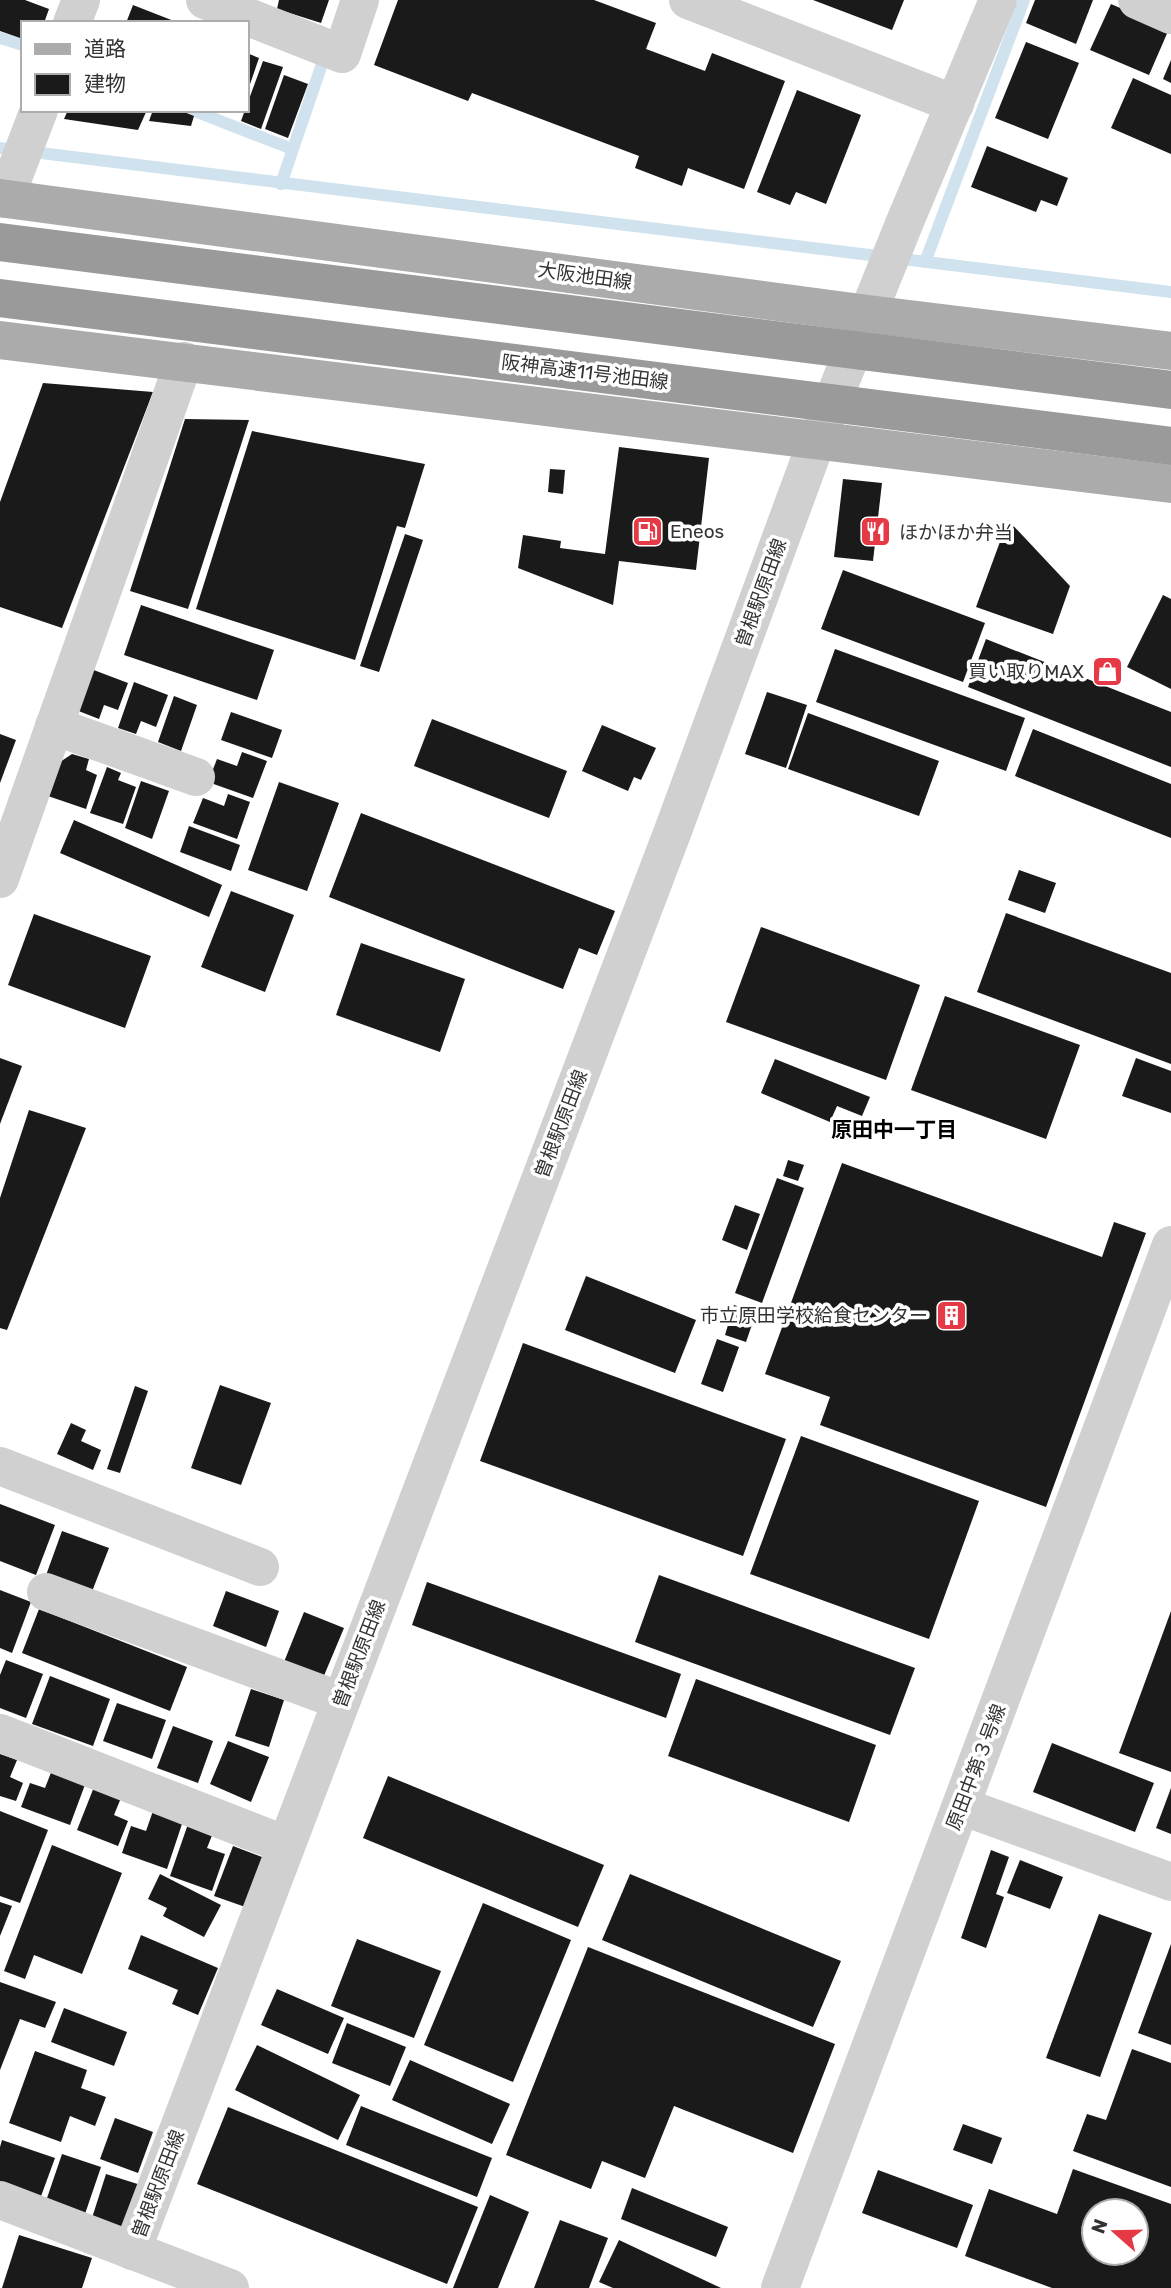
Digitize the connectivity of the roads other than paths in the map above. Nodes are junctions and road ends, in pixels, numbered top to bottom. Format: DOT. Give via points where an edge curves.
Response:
graph roads {
  1 [pos="80,0"];
  2 [pos="205,0"];
  3 [pos="360,0"];
  4 [pos="688,0"];
  5 [pos="998,0"];
  6 [pos="1137,0"];
  7 [pos="1171,15"];
  8 [pos="73,21"];
  9 [pos="955,104"];
  10 [pos="36,118"];
  11 [pos="7,189"];
  12 [pos="0,242"];
  13 [pos="0,298"];
  14 [pos="874,299"];
  15 [pos="0,340"];
  16 [pos="1171,351"];
  17 [pos="184,361"];
  18 [pos="1171,390"];
  19 [pos="817,440"];
  20 [pos="1171,446"];
  21 [pos="1171,484"];
  22 [pos="54,726"];
  23 [pos="196,777"];
  24 [pos="0,879"];
  25 [pos="1171,1245"];
  26 [pos="0,1466"];
  27 [pos="260,1567"];
  28 [pos="46,1591"];
  29 [pos="341,1700"];
  30 [pos="0,1733"];
  31 [pos="961,1806"];
  32 [pos="286,1845"];
  33 [pos="1171,1882"];
  34 [pos="0,2200"];
  35 [pos="132,2251"];
  36 [pos="230,2288"];
  37 [pos="780,2288"];
  1 -- 8 [label="street"];
  2 -- 3 [label="street" via="342,54"];
  4 -- 9 [label="street"];
  5 -- 9 [label="street, 曽根駅原田線"];
  6 -- 7 [label="street"];
  9 -- 14 [label="street, 曽根駅原田線"];
  10 -- 11 [label="street"];
  11 -- 14 [label="main road, 大阪池田線"];
  12 -- 18 [label="highway"];
  13 -- 20 [label="highway, 阪神高速11号池田線"];
  14 -- 16 [label="main road, 大阪池田線"];
  14 -- 19 [label="street, 曽根駅原田線"];
  15 -- 17 [label="main road"];
  17 -- 19 [label="main road"];
  17 -- 22 [label="street"];
  19 -- 21 [label="main road"];
  19 -- 29 [label="street, 曽根駅原田線"];
  22 -- 23 [label="street"];
  22 -- 24 [label="street"];
  25 -- 31 [label="street, 原田中第３号線"];
  26 -- 27 [label="street"];
  28 -- 29 [label="street"];
  29 -- 32 [label="street, 曽根駅原田線"];
  30 -- 32 [label="street"];
  31 -- 33 [label="street"];
  31 -- 37 [label="street, 原田中第３号線"];
  32 -- 35 [label="street, 曽根駅原田線"];
  34 -- 35 [label="street"];
  35 -- 36 [label="street"];
}
